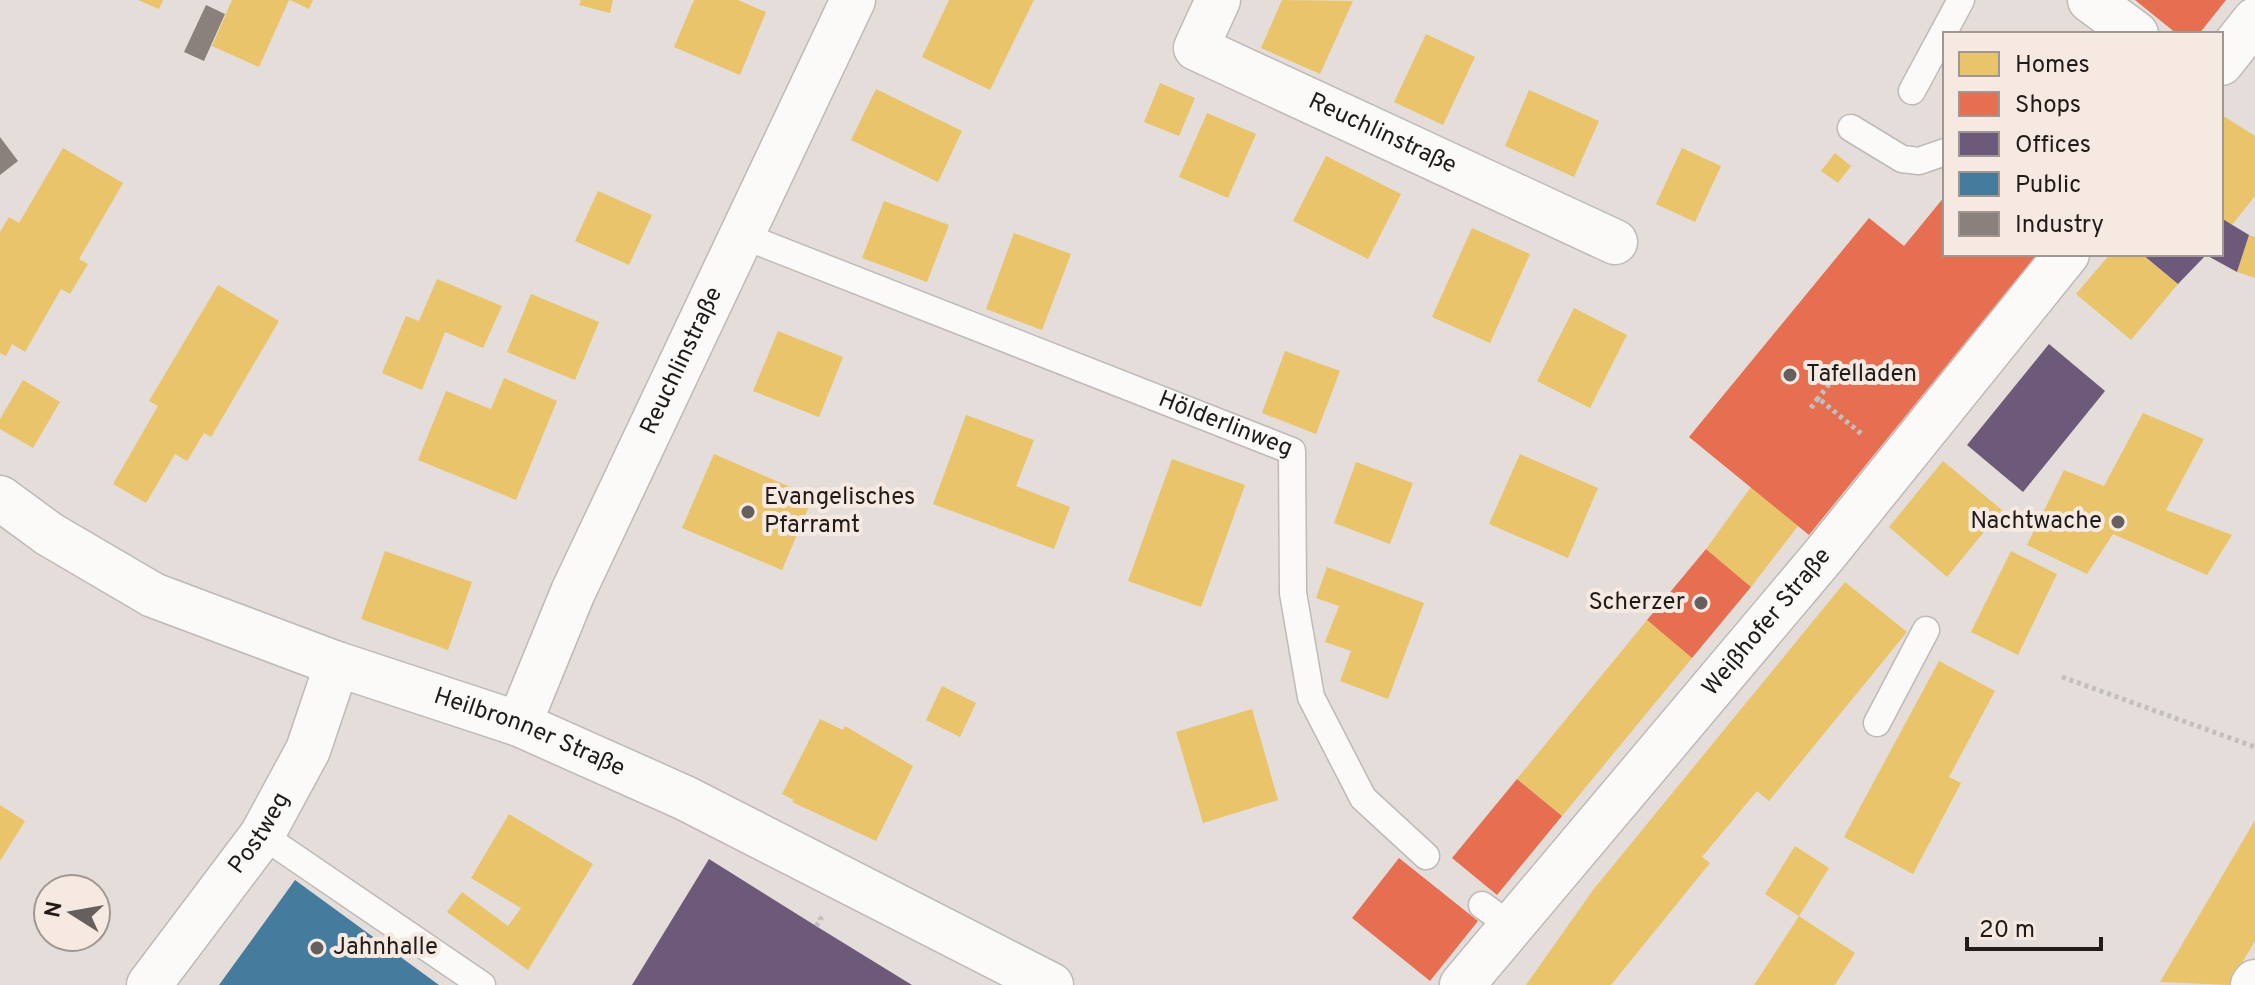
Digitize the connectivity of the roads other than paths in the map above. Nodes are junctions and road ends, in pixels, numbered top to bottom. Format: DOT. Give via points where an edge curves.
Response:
graph roads {
  1 [pos="853,0"];
  2 [pos="1218,0"];
  3 [pos="1961,0"];
  4 [pos="2090,0"];
  5 [pos="2255,20"];
  6 [pos="1944,32"];
  7 [pos="2133,32"];
  8 [pos="1943,33"];
  9 [pos="2223,60"];
  10 [pos="1912,91"];
  11 [pos="1851,128"];
  12 [pos="1943,153"];
  13 [pos="741,235"];
  14 [pos="1615,242"];
  15 [pos="2065,256"];
  16 [pos="0,498"];
  17 [pos="1926,630"];
  18 [pos="337,664"];
  19 [pos="1877,723"];
  20 [pos="519,724"];
  21 [pos="262,835"];
  22 [pos="1426,856"];
  23 [pos="999,973"];
  24 [pos="149,985"];
  25 [pos="482,985"];
  26 [pos="1051,985"];
  27 [pos="1462,985"];
  1 -- 13 [label="street, Reuchlinstraße"];
  2 -- 14 [label="street, Reuchlinstraße" via="1196,48"];
  3 -- 6 [label="lane"];
  4 -- 7 [label="street"];
  5 -- 9 [label="street"];
  8 -- 10 [label="lane"];
  11 -- 12 [label="lane" via="1902,159 1919,161"];
  13 -- 20 [label="street, Reuchlinstraße" via="573,592"];
  13 -- 22 [label="lane, Hölderlinweg" via="1292,451 1293,593 1311,697 1363,798"];
  15 -- 27 [label="street, Weißhofer Straße" via="1825,554 1497,915"];
  16 -- 18 [label="street, Heilbronner Straße" via="49,534 153,595"];
  17 -- 19 [label="lane"];
  18 -- 20 [label="street, Heilbronner Straße"];
  18 -- 21 [label="street, Postweg" via="308,750"];
  20 -- 23 [label="street, Heilbronner Straße" via="685,798"];
  21 -- 24 [label="street, Postweg"];
  21 -- 25 [label="lane"];
  23 -- 26 [label="street, Heilbronner Straße"];
}
